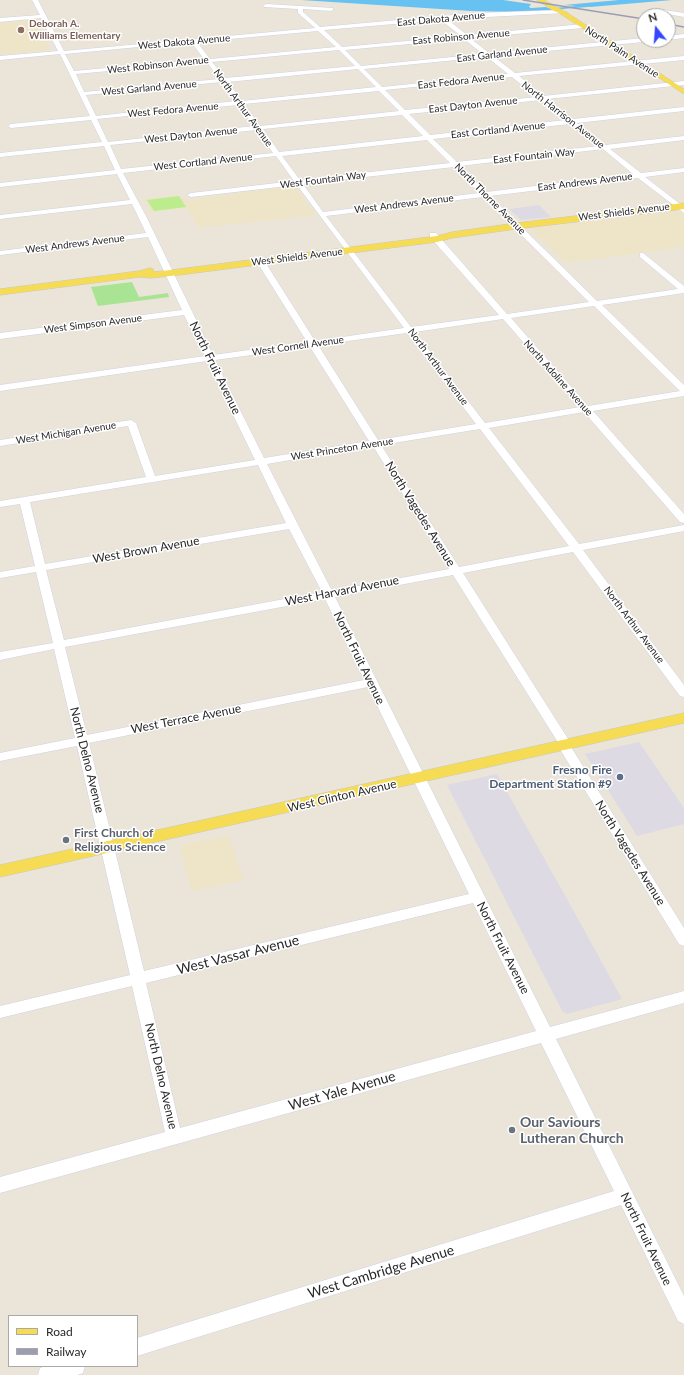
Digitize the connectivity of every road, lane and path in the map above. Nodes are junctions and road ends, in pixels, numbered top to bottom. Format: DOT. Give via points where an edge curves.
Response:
graph roads {
  1 [pos="35,0"];
  2 [pos="540,0"];
  3 [pos="547,0"];
  4 [pos="266,6"];
  5 [pos="301,8"];
  6 [pos="684,8"];
  7 [pos="331,9"];
  8 [pos="558,9"];
  9 [pos="684,15"];
  10 [pos="44,16"];
  11 [pos="443,19"];
  12 [pos="0,20"];
  13 [pos="583,26"];
  14 [pos="319,29"];
  15 [pos="465,36"];
  16 [pos="193,41"];
  17 [pos="636,41"];
  18 [pos="610,43"];
  19 [pos="340,48"];
  20 [pos="61,52"];
  21 [pos="489,56"];
  22 [pos="0,58"];
  23 [pos="684,58"];
  24 [pos="208,60"];
  25 [pos="640,63"];
  26 [pos="360,68"];
  27 [pos="72,73"];
  28 [pos="514,76"];
  29 [pos="224,81"];
  30 [pos="684,83"];
  31 [pos="671,84"];
  32 [pos="382,89"];
  33 [pos="684,92"];
  34 [pos="82,94"];
  35 [pos="542,98"];
  36 [pos="241,104"];
  37 [pos="684,109"];
  38 [pos="405,112"];
  39 [pos="93,118"];
  40 [pos="574,122"];
  41 [pos="11,126"];
  42 [pos="259,128"];
  43 [pos="431,138"];
  44 [pos="684,138"];
  45 [pos="106,144"];
  46 [pos="605,148"];
  47 [pos="277,154"];
  48 [pos="0,155"];
  49 [pos="456,164"];
  50 [pos="684,170"];
  51 [pos="119,172"];
  52 [pos="639,176"];
  53 [pos="299,183"];
  54 [pos="0,185"];
  55 [pos="486,194"];
  56 [pos="191,195"];
  57 [pos="134,202"];
  58 [pos="682,206"];
  59 [pos="322,214"];
  60 [pos="0,217"];
  61 [pos="516,226"];
  62 [pos="150,235"];
  63 [pos="435,237"];
  64 [pos="347,248"];
  65 [pos="303,251"];
  66 [pos="0,253"];
  67 [pos="643,255"];
  68 [pos="261,262"];
  69 [pos="168,271"];
  70 [pos="684,290"];
  71 [pos="0,292"];
  72 [pos="596,303"];
  73 [pos="187,312"];
  74 [pos="504,316"];
  75 [pos="410,330"];
  76 [pos="0,336"];
  77 [pos="312,344"];
  78 [pos="210,358"];
  79 [pos="0,388"];
  80 [pos="684,390"];
  81 [pos="684,393"];
  82 [pos="586,409"];
  83 [pos="482,426"];
  84 [pos="0,443"];
  85 [pos="375,443"];
  86 [pos="261,462"];
  87 [pos="152,480"];
  88 [pos="24,500"];
  89 [pos="0,504"];
  90 [pos="684,520"];
  91 [pos="292,524"];
  92 [pos="684,528"];
  93 [pos="576,548"];
  94 [pos="41,568"];
  95 [pos="455,570"];
  96 [pos="0,575"];
  97 [pos="328,594"];
  98 [pos="59,645"];
  99 [pos="0,656"];
  100 [pos="371,682"];
  101 [pos="684,693"];
  102 [pos="684,718"];
  103 [pos="82,740"];
  104 [pos="565,746"];
  105 [pos="0,757"];
  106 [pos="419,779"];
  107 [pos="108,847"];
  108 [pos="0,871"];
  109 [pos="477,897"];
  110 [pos="684,940"];
  111 [pos="138,979"];
  112 [pos="684,997"];
  113 [pos="0,1012"];
  114 [pos="546,1036"];
  115 [pos="174,1137"];
  116 [pos="0,1185"];
  117 [pos="625,1196"];
  118 [pos="684,1315"];
  119 [pos="138,1347"];
  120 [pos="73,1367"];
  121 [pos="47,1375"];
  1 -- 10 [label="street, North Fruit Avenue"];
  2 -- 8 [label="main road, North Palm Avenue"];
  3 -- 8 [label="main road, North Palm Avenue"];
  4 -- 5 [label="street"];
  5 -- 7 [label="street"];
  5 -- 14 [label="street, North Thorne Avenue" via="300,12"];
  6 -- 9 [label="street" via="658,11"];
  8 -- 11 [label="street, East Dakota Avenue" via="527,15 476,15"];
  8 -- 13 [label="main road, North Palm Avenue"];
  10 -- 12 [label="street"];
  10 -- 20 [label="street, North Fruit Avenue"];
  11 -- 14 [label="street, East Dakota Avenue"];
  11 -- 15 [label="street, North Harrison Avenue"];
  13 -- 15 [label="street, East Robinson Avenue"];
  13 -- 18 [label="main road, North Palm Avenue"];
  14 -- 16 [label="street, West Dakota Avenue"];
  14 -- 19 [label="street, North Thorne Avenue"];
  15 -- 19 [label="street, East Robinson Avenue"];
  15 -- 21 [label="street, North Harrison Avenue"];
  16 -- 20 [label="street, West Dakota Avenue"];
  16 -- 24 [label="street, North Arthur Avenue"];
  17 -- 18 [label="street, East Garland Avenue"];
  18 -- 21 [label="street, East Garland Avenue"];
  18 -- 25 [label="main road, North Palm Avenue"];
  19 -- 24 [label="street, West Robinson Avenue"];
  19 -- 26 [label="street, North Thorne Avenue"];
  20 -- 22 [label="street, West Dakota Avenue"];
  20 -- 27 [label="street, North Fruit Avenue"];
  21 -- 26 [label="street, East Garland Avenue"];
  21 -- 28 [label="street, North Harrison Avenue"];
  23 -- 25 [label="street, East Fedora Avenue"];
  24 -- 27 [label="street, West Robinson Avenue"];
  24 -- 29 [label="street, North Arthur Avenue"];
  25 -- 28 [label="street, East Fedora Avenue"];
  25 -- 31 [label="main road, North Palm Avenue"];
  26 -- 29 [label="street, West Garland Avenue"];
  26 -- 32 [label="street, North Thorne Avenue"];
  27 -- 34 [label="street, North Fruit Avenue"];
  28 -- 32 [label="street, East Fedora Avenue"];
  28 -- 35 [label="street, North Harrison Avenue"];
  29 -- 34 [label="street, West Garland Avenue"];
  29 -- 36 [label="street, North Arthur Avenue"];
  30 -- 31 [label="street, East Dayton Avenue"];
  31 -- 33 [label="main road, North Palm Avenue"];
  31 -- 35 [label="street, East Dayton Avenue"];
  32 -- 36 [label="street, West Fedora Avenue"];
  32 -- 38 [label="street, North Thorne Avenue"];
  34 -- 39 [label="street, North Fruit Avenue"];
  35 -- 38 [label="street, East Dayton Avenue"];
  35 -- 40 [label="street, North Harrison Avenue"];
  36 -- 39 [label="street, West Fedora Avenue"];
  36 -- 42 [label="street, North Arthur Avenue"];
  37 -- 40 [label="street, East Cortland Avenue"];
  38 -- 42 [label="street, West Dayton Avenue"];
  38 -- 43 [label="street, North Thorne Avenue"];
  39 -- 41 [label="street, West Fedora Avenue"];
  39 -- 45 [label="street, North Fruit Avenue"];
  40 -- 43 [label="street, East Cortland Avenue"];
  40 -- 46 [label="street, North Harrison Avenue"];
  42 -- 45 [label="street, West Dayton Avenue"];
  42 -- 47 [label="street, North Arthur Avenue"];
  43 -- 47 [label="street, West Cortland Avenue"];
  43 -- 49 [label="street, North Thorne Avenue"];
  44 -- 46 [label="street, East Fountain Way"];
  45 -- 48 [label="street, West Dayton Avenue"];
  45 -- 51 [label="street, North Fruit Avenue"];
  46 -- 49 [label="street, East Fountain Way"];
  46 -- 52 [label="street, North Harrison Avenue"];
  47 -- 51 [label="street, West Cortland Avenue"];
  47 -- 53 [label="street, North Arthur Avenue"];
  49 -- 53 [label="street, West Fountain Way"];
  49 -- 55 [label="street, North Thorne Avenue"];
  50 -- 52 [label="street, East Andrews Avenue"];
  51 -- 54 [label="street, West Cortland Avenue"];
  51 -- 57 [label="street, North Fruit Avenue"];
  52 -- 55 [label="street, East Andrews Avenue"];
  52 -- 58 [label="street, North Harrison Avenue"];
  53 -- 56 [label="street, West Fountain Way"];
  53 -- 59 [label="street, North Arthur Avenue"];
  55 -- 59 [label="street, West Andrews Avenue"];
  55 -- 61 [label="street, North Thorne Avenue"];
  57 -- 60 [label="street"];
  57 -- 62 [label="street, North Fruit Avenue"];
  58 -- 61 [label="main road, West Shields Avenue"];
  59 -- 64 [label="street, North Arthur Avenue"];
  61 -- 63 [label="main road, West Shields Avenue"];
  61 -- 72 [label="street, North Thorne Avenue"];
  62 -- 66 [label="street, West Andrews Avenue"];
  62 -- 69 [label="street, North Fruit Avenue"];
  63 -- 64 [label="main road, West Shields Avenue"];
  63 -- 74 [label="street, North Adoline Avenue"];
  64 -- 65 [label="main road, West Shields Avenue"];
  64 -- 68 [label="main road, West Shields Avenue"];
  64 -- 75 [label="street, North Arthur Avenue"];
  65 -- 68 [label="main road"];
  65 -- 69 [label="main road, West Shields Avenue"];
  67 -- 70 [label="street"];
  68 -- 69 [label="main road, West Shields Avenue"];
  68 -- 77 [label="street, North Vagedes Avenue"];
  69 -- 71 [label="main road, West Shields Avenue"];
  69 -- 73 [label="street, North Fruit Avenue"];
  70 -- 72 [label="street, West Cornell Avenue"];
  72 -- 74 [label="street, West Cornell Avenue"];
  72 -- 80 [label="street, North Thorne Avenue"];
  73 -- 76 [label="street, West Simpson Avenue"];
  73 -- 78 [label="street, North Fruit Avenue"];
  74 -- 75 [label="street, West Cornell Avenue"];
  74 -- 82 [label="street, North Adoline Avenue"];
  75 -- 77 [label="street, West Cornell Avenue"];
  75 -- 83 [label="street, North Arthur Avenue"];
  77 -- 78 [label="street, West Cornell Avenue"];
  77 -- 85 [label="street, North Vagedes Avenue"];
  78 -- 79 [label="street, West Cornell Avenue"];
  78 -- 86 [label="street, North Fruit Avenue"];
  81 -- 82 [label="street, West Princeton Avenue"];
  82 -- 83 [label="street, West Princeton Avenue"];
  82 -- 90 [label="street, North Adoline Avenue"];
  83 -- 85 [label="street, West Princeton Avenue"];
  83 -- 93 [label="street, North Arthur Avenue"];
  84 -- 87 [label="street, West Michigan Avenue" via="132,423"];
  85 -- 86 [label="street, West Princeton Avenue"];
  85 -- 95 [label="street, North Vagedes Avenue"];
  86 -- 87 [label="street, West Princeton Avenue"];
  86 -- 91 [label="street, North Fruit Avenue"];
  87 -- 88 [label="street, West Princeton Avenue"];
  88 -- 89 [label="street, West Princeton Avenue"];
  88 -- 94 [label="street, North Delno Avenue"];
  91 -- 94 [label="street, West Brown Avenue"];
  91 -- 97 [label="street, North Fruit Avenue"];
  92 -- 93 [label="street, West Harvard Avenue"];
  93 -- 95 [label="street, West Harvard Avenue"];
  93 -- 101 [label="street, North Arthur Avenue"];
  94 -- 96 [label="street, West Brown Avenue"];
  94 -- 98 [label="street, North Delno Avenue"];
  95 -- 97 [label="street, West Harvard Avenue"];
  95 -- 104 [label="street, North Vagedes Avenue"];
  97 -- 98 [label="street, West Harvard Avenue"];
  97 -- 100 [label="street, North Fruit Avenue"];
  98 -- 99 [label="street, West Harvard Avenue"];
  98 -- 103 [label="street, North Delno Avenue"];
  100 -- 103 [label="street, West Terrace Avenue"];
  100 -- 106 [label="street, North Fruit Avenue"];
  102 -- 104 [label="main road, West Clinton Avenue"];
  103 -- 105 [label="street, West Terrace Avenue"];
  103 -- 107 [label="street, North Delno Avenue"];
  104 -- 106 [label="main road, West Clinton Avenue"];
  104 -- 110 [label="street, North Vagedes Avenue"];
  106 -- 107 [label="main road, West Clinton Avenue"];
  106 -- 109 [label="street, North Fruit Avenue"];
  107 -- 108 [label="main road, West Clinton Avenue"];
  107 -- 111 [label="street, North Delno Avenue"];
  109 -- 111 [label="street, West Vassar Avenue"];
  109 -- 114 [label="street, North Fruit Avenue"];
  111 -- 113 [label="street, West Vassar Avenue"];
  111 -- 115 [label="street, North Delno Avenue"];
  112 -- 114 [label="street, West Yale Avenue"];
  114 -- 115 [label="street, West Yale Avenue"];
  114 -- 117 [label="street, North Fruit Avenue"];
  115 -- 116 [label="street, West Yale Avenue"];
  117 -- 118 [label="street, North Fruit Avenue"];
  117 -- 119 [label="street, West Cambridge Avenue"];
  120 -- 121 [label="street"];
}
